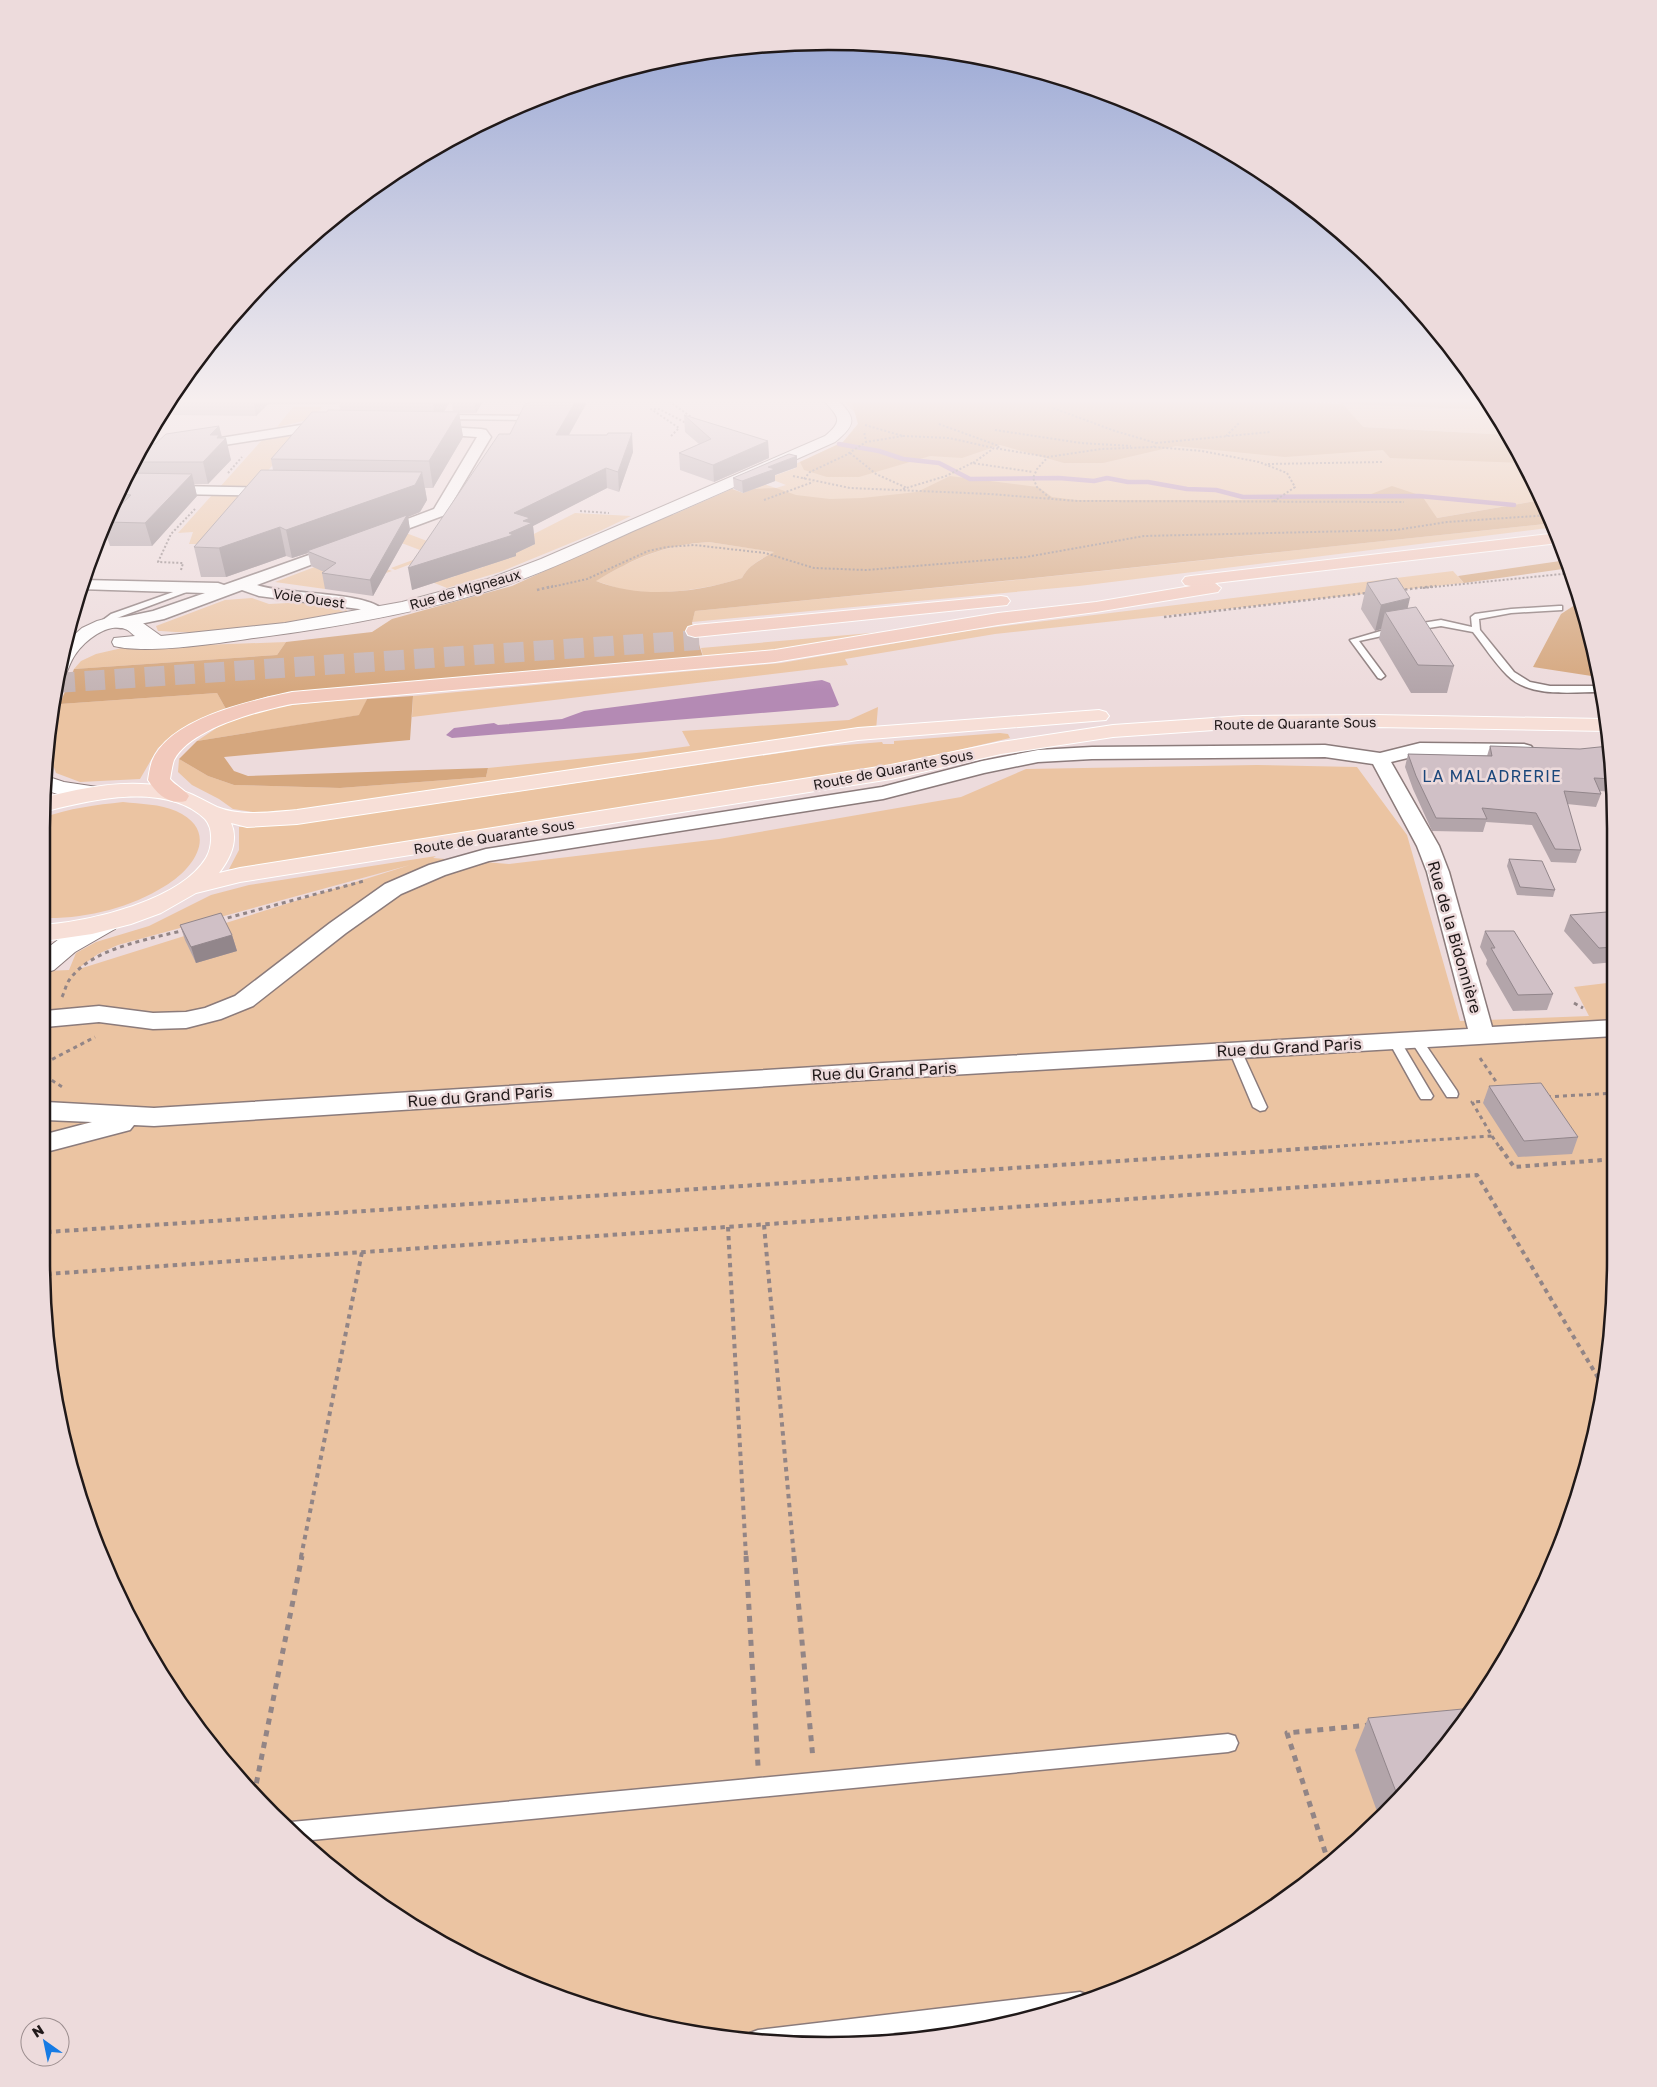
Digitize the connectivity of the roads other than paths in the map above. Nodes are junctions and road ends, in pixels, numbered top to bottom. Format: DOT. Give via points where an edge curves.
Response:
graph roads {
  1 [pos="450,496"];
  2 [pos="699,496"];
  3 [pos="1551,539"];
  4 [pos="1554,547"];
  5 [pos="89,585"];
  6 [pos="197,586"];
  7 [pos="233,587"];
  8 [pos="1212,588"];
  9 [pos="1559,608"];
  10 [pos="377,612"];
  11 [pos="99,626"];
  12 [pos="132,628"];
  13 [pos="1476,630"];
  14 [pos="83,636"];
  15 [pos="173,640"];
  16 [pos="108,644"];
  17 [pos="72,647"];
  18 [pos="68,663"];
  19 [pos="1381,676"];
  20 [pos="1594,689"];
  21 [pos="1597,711"];
  22 [pos="1600,725"];
  23 [pos="1539,750"];
  24 [pos="1380,759"];
  25 [pos="52,785"];
  26 [pos="96,793"];
  27 [pos="178,796"];
  28 [pos="51,803"];
  29 [pos="211,812"];
  30 [pos="188,888"];
  31 [pos="106,924"];
  32 [pos="50,933"];
  33 [pos="50,958"];
  34 [pos="50,1018"];
  35 [pos="1607,1029"];
  36 [pos="1406,1042"];
  37 [pos="1480,1045"];
  38 [pos="1235,1050"];
  39 [pos="1452,1094"];
  40 [pos="1426,1096"];
  41 [pos="1260,1107"];
  42 [pos="50,1111"];
  43 [pos="154,1117"];
  44 [pos="50,1142"];
  45 [pos="1228,1743"];
  46 [pos="301,1831"];
  47 [pos="1037,2008"];
  48 [pos="801,2036"];
  1 -- 7 [label="street, Rue de Migneaux" via="440,512"];
  2 -- 10 [label="street, Rue de Migneaux" via="516,576"];
  3 -- 8 [label="highway" via="697,635 910,620"];
  4 -- 8 [label="highway"];
  5 -- 6 [label="street, Voie Ouest"];
  6 -- 7 [label="street, Voie Ouest"];
  6 -- 11 [label="lane" via="114,616"];
  7 -- 10 [label="street, Voie Ouest" via="363,605"];
  7 -- 12 [label="street, Rue de Migneaux"];
  8 -- 27 [label="highway" via="775,656 310,695 276,701 228,714 199,728 175,746 159,772 167,790"];
  9 -- 13 [label="lane" via="1475,616"];
  10 -- 15 [label="street, Rue de Migneaux" via="261,633"];
  11 -- 12 [label="street, Rue de Migneaux"];
  11 -- 14 [label="street, Rue de Migneaux"];
  12 -- 15 [label="street, Rue de Migneaux" via="146,636"];
  12 -- 16 [label="street, Rue de Migneaux" via="133,637"];
  13 -- 19 [label="lane" via="1441,623 1354,640"];
  13 -- 20 [label="lane" via="1511,674 1527,684 1550,689"];
  14 -- 16 [label="street, Rue de Migneaux" via="88,643"];
  14 -- 17 [label="street, Rue de Migneaux"];
  15 -- 16 [label="street, Rue de Migneaux"];
  16 -- 18 [label="street, Rue de Migneaux" via="78,655"];
  21 -- 29 [label="main road, Route de Quarante Sous" via="1239,709 858,734 297,817 247,820"];
  22 -- 30 [label="main road, Route de Quarante Sous" via="1252,722 1113,731 1000,748 890,772 240,875"];
  23 -- 24 [label="street" via="1420,749"];
  24 -- 34 [label="street" via="1325,751 1092,752 1038,756 883,793 486,855 437,870 393,889 244,1001 212,1014 186,1020 153,1021 99,1014"];
  24 -- 37 [label="street, Rue de la Bidonnière" via="1428,846 1438,872"];
  25 -- 26 [label="street"];
  26 -- 27 [label="main road, Route de Quarante Sous" via="131,791"];
  26 -- 28 [label="main road, Route de Quarante Sous"];
  27 -- 29 [label="main road, Route de Quarante Sous"];
  29 -- 30 [label="main road, Route de Quarante Sous" via="222,828 222,847 211,868"];
  30 -- 31 [label="main road, Route de Quarante Sous" via="154,907"];
  31 -- 32 [label="main road, Route de Quarante Sous"];
  31 -- 33 [label="street"];
  35 -- 37 [label="street, Rue du Grand Paris"];
  36 -- 37 [label="street, Rue du Grand Paris"];
  36 -- 38 [label="street, Rue du Grand Paris"];
  36 -- 39 [label="lane"];
  36 -- 40 [label="lane"];
  38 -- 41 [label="lane"];
  38 -- 43 [label="street, Rue du Grand Paris"];
  42 -- 43 [label="street, Rue du Grand Paris"];
  43 -- 44 [label="street, Rue du Grand Paris"];
  45 -- 46 [label="lane"];
  47 -- 48 [label="lane"];
}
